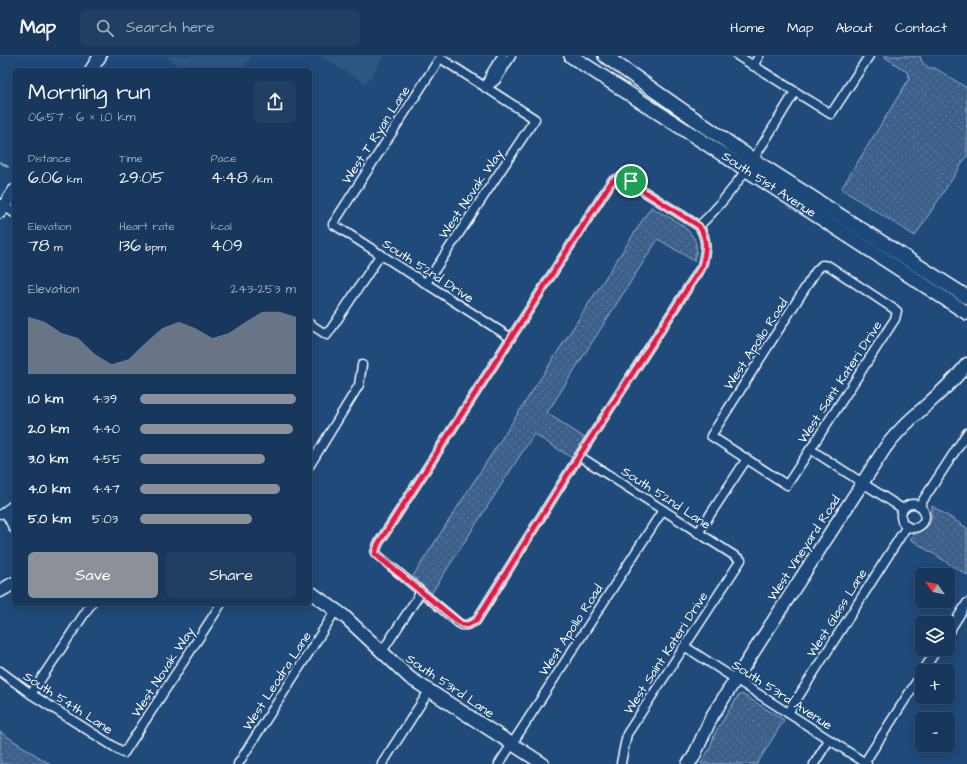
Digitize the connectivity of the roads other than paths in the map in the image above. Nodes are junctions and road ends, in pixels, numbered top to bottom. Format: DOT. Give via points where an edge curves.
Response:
graph roads {
  1 [pos="100,56"];
  2 [pos="502,56"];
  3 [pos="511,56"];
  4 [pos="571,56"];
  5 [pos="605,56"];
  6 [pos="738,56"];
  7 [pos="759,56"];
  8 [pos="869,56"];
  9 [pos="753,66"];
  10 [pos="92,68"];
  11 [pos="486,88"];
  12 [pos="796,92"];
  13 [pos="749,164"];
  14 [pos="12,194"];
  15 [pos="4,209"];
  16 [pos="333,224"];
  17 [pos="699,226"];
  18 [pos="381,254"];
  19 [pos="426,283"];
  20 [pos="967,298"];
  21 [pos="897,311"];
  22 [pos="967,313"];
  23 [pos="312,325"];
  24 [pos="511,338"];
  25 [pos="967,364"];
  26 [pos="362,365"];
  27 [pos="967,433"];
  28 [pos="810,450"];
  29 [pos="579,456"];
  30 [pos="746,460"];
  31 [pos="312,461"];
  32 [pos="862,483"];
  33 [pos="920,505"];
  34 [pos="12,506"];
  35 [pos="903,509"];
  36 [pos="663,510"];
  37 [pos="2,513"];
  38 [pos="12,526"];
  39 [pos="907,526"];
  40 [pos="698,532"];
  41 [pos="740,560"];
  42 [pos="12,583"];
  43 [pos="0,591"];
  44 [pos="421,592"];
  45 [pos="312,593"];
  46 [pos="967,603"];
  47 [pos="89,606"];
  48 [pos="220,606"];
  49 [pos="336,610"];
  50 [pos="955,621"];
  51 [pos="684,646"];
  52 [pos="381,653"];
  53 [pos="0,671"];
  54 [pos="736,679"];
  55 [pos="915,685"];
  56 [pos="429,691"];
  57 [pos="31,694"];
  58 [pos="788,713"];
  59 [pos="829,740"];
  60 [pos="512,744"];
  61 [pos="124,753"];
  62 [pos="692,762"];
  63 [pos="621,763"];
  64 [pos="866,763"];
  65 [pos="238,764"];
  66 [pos="382,764"];
  67 [pos="499,764"];
  68 [pos="543,764"];
  69 [pos="814,764"];
  1 -- 10 [label="street"];
  2 -- 11 [label="street" via="490,75"];
  3 -- 11 [label="street" via="496,80"];
  4 -- 13 [label="main road, South 51st Avenue"];
  5 -- 13 [label="main road, South 51st Avenue"];
  6 -- 9 [label="street"];
  7 -- 9 [label="street"];
  8 -- 12 [label="street" via="832,114"];
  9 -- 12 [label="street"];
  11 -- 16 [label="street, West T Ryan Lane" via="440,58"];
  11 -- 19 [label="street, West Novak Way" via="535,118"];
  12 -- 13 [label="street"];
  13 -- 17 [label="street" via="716,210"];
  13 -- 20 [label="main road, South 51st Avenue"];
  13 -- 22 [label="main road, South 51st Avenue"];
  14 -- 15 [label="street"];
  16 -- 18 [label="street, South 52nd Drive"];
  17 -- 24 [label="street" via="621,177 612,181"];
  17 -- 29 [label="street" via="705,235 707,246 702,266"];
  18 -- 19 [label="street, South 52nd Drive"];
  18 -- 23 [label="street" via="328,335"];
  19 -- 24 [label="street, South 52nd Drive"];
  21 -- 28 [label="street, West Saint Kateri Drive" via="895,319"];
  21 -- 30 [label="street, West Apollo Road" via="829,266 822,265 711,436"];
  24 -- 44 [label="street" via="378,544 375,554"];
  25 -- 32 [label="street, West Vineyard Road" via="947,386 900,428"];
  26 -- 31 [label="street" via="359,385"];
  27 -- 33 [label="street"];
  28 -- 30 [label="street, West Saint Kateri Drive" via="787,485"];
  28 -- 32 [label="street"];
  29 -- 36 [label="street, South 52nd Lane"];
  29 -- 44 [label="street" via="476,621 467,625 456,621"];
  30 -- 40 [label="street"];
  32 -- 35 [label="street"];
  32 -- 54 [label="street, West Vineyard Road"];
  33 -- 35 [label="street" via="913,503"];
  33 -- 39 [label="street" via="924,508 926,516 922,524 915,528"];
  34 -- 37 [label="street"];
  35 -- 39 [label="street" via="902,520"];
  36 -- 40 [label="street, South 52nd Lane"];
  36 -- 60 [label="street, West Apollo Road"];
  37 -- 38 [label="street"];
  39 -- 58 [label="street, West Glass Lane"];
  40 -- 41 [label="street, South 52nd Lane"];
  41 -- 51 [label="street, West Saint Kateri Drive"];
  42 -- 43 [label="street"];
  44 -- 52 [label="street"];
  45 -- 49 [label="street, South 53rd Lane"];
  46 -- 50 [label="street"];
  47 -- 57 [label="street"];
  48 -- 61 [label="street, West Novak Way"];
  49 -- 52 [label="street, South 53rd Lane"];
  49 -- 65 [label="street, West Leodra Lane"];
  51 -- 54 [label="street, South 53rd Avenue"];
  51 -- 63 [label="street, West Saint Kateri Drive" via="627,734"];
  52 -- 56 [label="street, South 53rd Lane" via="400,671"];
  53 -- 57 [label="street, South 54th Lane"];
  54 -- 58 [label="street, South 53rd Avenue"];
  54 -- 62 [label="street, West Vineyard Road" via="712,716"];
  55 -- 64 [label="street"];
  56 -- 60 [label="street, South 53rd Lane"];
  56 -- 66 [label="street"];
  57 -- 61 [label="street, South 54th Lane"];
  58 -- 59 [label="street, South 53rd Avenue"];
  59 -- 64 [label="street, South 53rd Avenue"];
  59 -- 69 [label="street"];
  60 -- 67 [label="street, West Apollo Road"];
  60 -- 68 [label="street, South 53rd Lane"];
}
